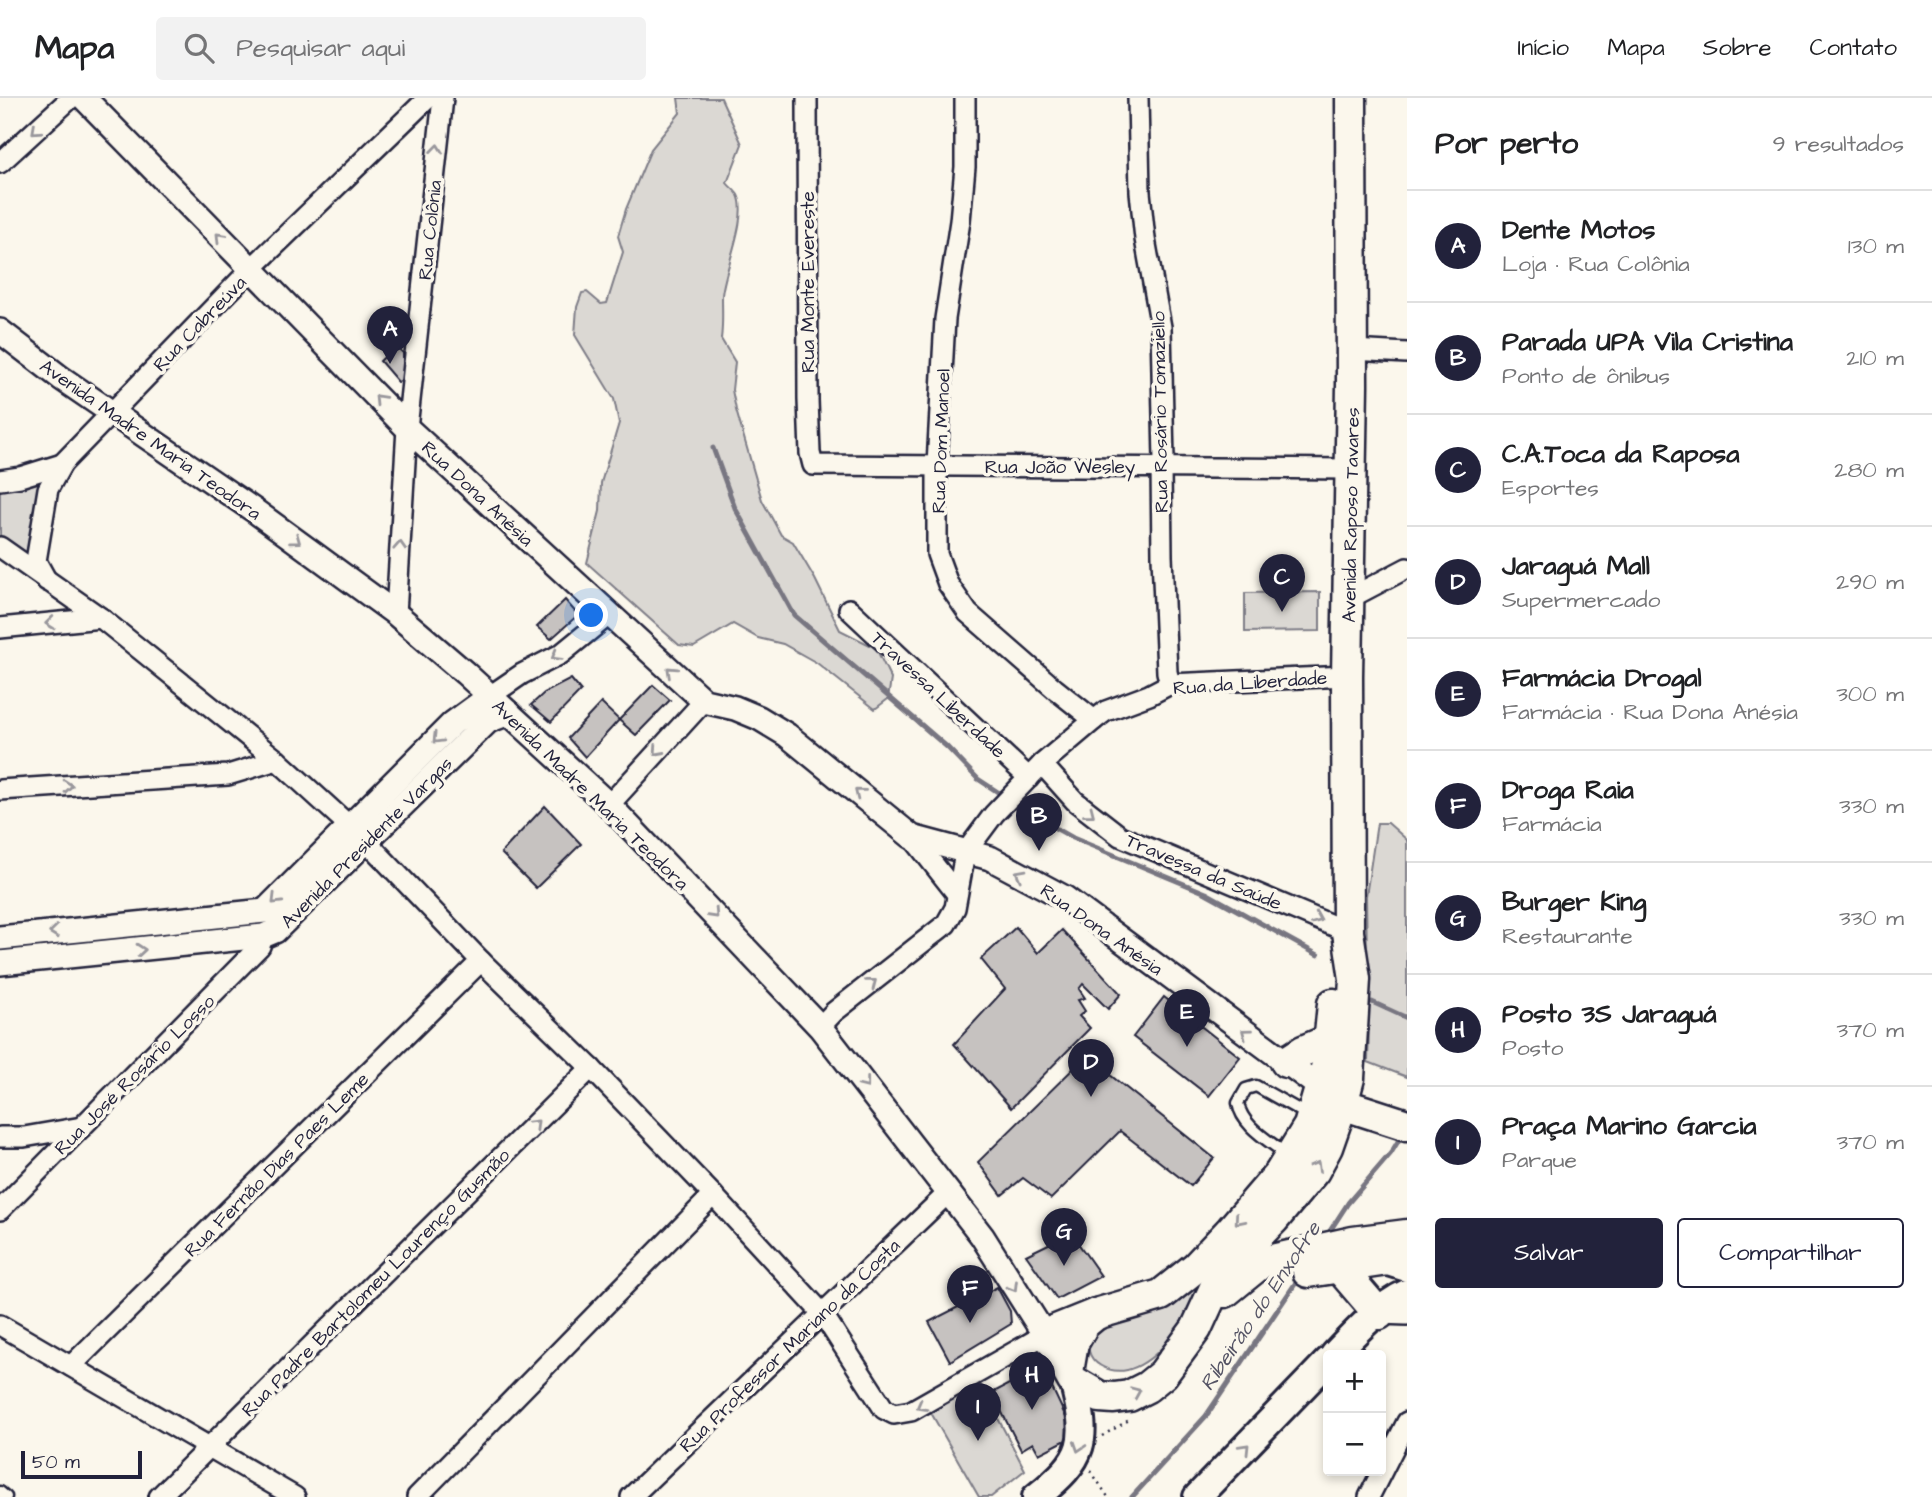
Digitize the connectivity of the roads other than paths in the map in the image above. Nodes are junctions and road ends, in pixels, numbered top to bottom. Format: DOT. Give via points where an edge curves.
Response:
graph roads {
  1 [pos="71,98"];
  2 [pos="84,98"];
  3 [pos="428,98"];
  4 [pos="443,98"];
  5 [pos="807,98"];
  6 [pos="965,98"];
  7 [pos="1138,98"];
  8 [pos="1351,98"];
  9 [pos="0,163"];
  10 [pos="251,269"];
  11 [pos="0,331"];
  12 [pos="1352,350"];
  13 [pos="1407,353"];
  14 [pos="111,413"];
  15 [pos="407,428"];
  16 [pos="62,464"];
  17 [pos="813,465"];
  18 [pos="937,466"];
  19 [pos="1161,467"];
  20 [pos="1349,469"];
  21 [pos="0,480"];
  22 [pos="0,547"];
  23 [pos="1407,568"];
  24 [pos="47,582"];
  25 [pos="1348,599"];
  26 [pos="849,609"];
  27 [pos="396,614"];
  28 [pos="610,614"];
  29 [pos="101,618"];
  30 [pos="0,628"];
  31 [pos="1347,676"];
  32 [pos="1170,684"];
  33 [pos="490,696"];
  34 [pos="704,701"];
  35 [pos="509,713"];
  36 [pos="1094,719"];
  37 [pos="277,760"];
  38 [pos="1030,776"];
  39 [pos="0,790"];
  40 [pos="609,806"];
  41 [pos="358,834"];
  42 [pos="912,836"];
  43 [pos="965,853"];
  44 [pos="957,894"];
  45 [pos="1348,932"];
  46 [pos="263,936"];
  47 [pos="0,938"];
  48 [pos="481,961"];
  49 [pos="0,963"];
  50 [pos="820,1027"];
  51 [pos="1331,1039"];
  52 [pos="1286,1062"];
  53 [pos="591,1068"];
  54 [pos="1331,1096"];
  55 [pos="1312,1118"];
  56 [pos="1396,1122"];
  57 [pos="82,1127"];
  58 [pos="0,1137"];
  59 [pos="24,1137"];
  60 [pos="1291,1158"];
  61 [pos="41,1168"];
  62 [pos="947,1194"];
  63 [pos="713,1195"];
  64 [pos="0,1210"];
  65 [pos="1407,1235"];
  66 [pos="1319,1262"];
  67 [pos="1407,1266"];
  68 [pos="1407,1293"];
  69 [pos="822,1313"];
  70 [pos="1096,1314"];
  71 [pos="1393,1314"];
  72 [pos="0,1325"];
  73 [pos="1196,1329"];
  74 [pos="1044,1335"];
  75 [pos="1339,1350"];
  76 [pos="71,1366"];
  77 [pos="1323,1366"];
  78 [pos="1071,1377"];
  79 [pos="1407,1422"];
  80 [pos="208,1447"];
  81 [pos="0,1492"];
  82 [pos="6,1497"];
  83 [pos="159,1497"];
  84 [pos="295,1497"];
  85 [pos="417,1497"];
  86 [pos="631,1497"];
  87 [pos="1036,1497"];
  88 [pos="1197,1497"];
  89 [pos="1369,1497"];
  1 -- 9 [label="street, one-way"];
  10 -- 2 [label="street, Rua Dona Anésia, one-way"];
  3 -- 10 [label="street, Rua Cabreúva"];
  15 -- 4 [label="street, Rua Colônia, one-way"];
  5 -- 17 [label="street, Rua Monte Evereste" via="808,400"];
  6 -- 18 [label="street, Rua Dom Manoel" via="965,167 945,319"];
  7 -- 19 [label="street, Rua Rosário Tomaziello" via="1140,192 1161,327"];
  8 -- 12 [label="main road, Avenida Raposo Tavares"];
  10 -- 14 [label="street, Rua Cabreúva"];
  15 -- 10 [label="street, Rua Dona Anésia, one-way"];
  11 -- 14 [label="street, Avenida Madre Maria Teodora"];
  12 -- 13 [label="street"];
  12 -- 20 [label="main road, Avenida Raposo Tavares"];
  14 -- 16 [label="street, Rua Cabreúva"];
  14 -- 27 [label="street, Avenida Madre Maria Teodora, one-way"];
  27 -- 15 [label="street, Rua Colônia, one-way"];
  15 -- 28 [label="street, Rua Dona Anésia"];
  16 -- 21 [label="street"];
  16 -- 24 [label="street, Rua Cabreúva" via="48,489 36,561"];
  17 -- 18 [label="street, Rua João Wesley"];
  18 -- 19 [label="street, Rua João Wesley"];
  18 -- 36 [label="street, Rua Dom Manoel" via="937,554 948,584 968,613"];
  19 -- 20 [label="street, Rua João Wesley"];
  19 -- 32 [label="street, Rua Rosário Tomaziello"];
  20 -- 25 [label="main road, Avenida Raposo Tavares"];
  22 -- 24 [label="street"];
  23 -- 25 [label="street"];
  24 -- 29 [label="street"];
  25 -- 31 [label="main road, Avenida Raposo Tavares"];
  26 -- 38 [label="street, Travessa Liberdade"];
  27 -- 33 [label="street, Avenida Madre Maria Teodora"];
  28 -- 33 [label="street, one-way" via="561,653"];
  34 -- 28 [label="street, Rua Dona Anésia, one-way"];
  29 -- 30 [label="street, one-way"];
  29 -- 37 [label="street"];
  31 -- 32 [label="street, Rua da Liberdade"];
  31 -- 45 [label="main road, Avenida Raposo Tavares"];
  32 -- 36 [label="street, Rua da Liberdade"];
  33 -- 35 [label="street, Avenida Madre Maria Teodora"];
  33 -- 41 [label="street, Avenida Presidente Vargas, one-way" via="453,723"];
  34 -- 40 [label="street, one-way"];
  42 -- 34 [label="street, Rua Dona Anésia, one-way" via="786,735 735,708"];
  35 -- 40 [label="street, Avenida Madre Maria Teodora"];
  35 -- 41 [label="street, Avenida Presidente Vargas" via="488,721"];
  36 -- 38 [label="street, Rua da Liberdade"];
  39 -- 37 [label="street, one-way" via="228,775"];
  37 -- 41 [label="street"];
  38 -- 43 [label="street, Rua da Liberdade"];
  38 -- 45 [label="street, Travessa da Saúde, one-way" via="1075,801 1120,836"];
  40 -- 50 [label="street, Avenida Madre Maria Teodora, one-way"];
  41 -- 46 [label="street, Avenida Presidente Vargas" via="281,928"];
  41 -- 47 [label="street, Avenida Presidente Vargas, one-way" via="265,911"];
  41 -- 48 [label="street"];
  42 -- 43 [label="street, Rua Dona Anésia"];
  42 -- 44 [label="street, Rua Dona Anésia"];
  43 -- 44 [label="street"];
  52 -- 43 [label="street, Rua Dona Anésia, one-way" via="1065,898 990,858"];
  50 -- 44 [label="street, one-way" via="947,924"];
  45 -- 51 [label="main road, Avenida Raposo Tavares" via="1335,976"];
  45 -- 54 [label="main road, Avenida Raposo Tavares" via="1355,979 1349,1078"];
  49 -- 46 [label="street, Avenida Presidente Vargas, one-way"];
  46 -- 57 [label="street, Rua José Rosário Losso" via="260,946"];
  48 -- 53 [label="street"];
  48 -- 76 [label="street, Rua Fernão Dias Paes Leme"];
  50 -- 62 [label="street, Avenida Madre Maria Teodora, one-way"];
  51 -- 52 [label="main road"];
  51 -- 54 [label="main road, Avenida Raposo Tavares"];
  52 -- 54 [label="street, Rua Dona Anésia"];
  53 -- 63 [label="street"];
  80 -- 53 [label="street, Rua Padre Bartolomeu Lourenço Gusmão, one-way"];
  54 -- 55 [label="main road, Avenida Raposo Tavares"];
  54 -- 56 [label="main road"];
  73 -- 54 [label="main road, Avenida Raposo Tavares, one-way" via="1230,1264 1314,1171 1327,1147"];
  55 -- 60 [label="main road, Avenida Raposo Tavares"];
  55 -- 60 [label="lane" via="1255,1086 1246,1089 1238,1103 1240,1114 1250,1125"];
  57 -- 59 [label="street"];
  57 -- 61 [label="street, Rua José Rosário Losso"];
  58 -- 59 [label="street"];
  59 -- 61 [label="street"];
  60 -- 70 [label="main road, Avenida Raposo Tavares, one-way" via="1181,1281 1161,1295"];
  61 -- 64 [label="street, Rua José Rosário Losso"];
  62 -- 69 [label="street, Rua Professor Mariano da Costa"];
  62 -- 74 [label="street, Avenida Madre Maria Teodora, one-way" via="982,1236"];
  63 -- 69 [label="street"];
  63 -- 85 [label="street"];
  65 -- 66 [label="main road"];
  66 -- 67 [label="main road" via="1388,1260"];
  66 -- 71 [label="main road"];
  66 -- 73 [label="main road" via="1228,1287"];
  68 -- 71 [label="main road" via="1385,1305"];
  74 -- 69 [label="street, one-way" via="911,1411 894,1414 877,1400"];
  69 -- 86 [label="street, Rua Professor Mariano da Costa"];
  70 -- 74 [label="main road, Avenida Raposo Tavares"];
  70 -- 78 [label="main road" via="1077,1334 1070,1354"];
  71 -- 75 [label="main road" via="1365,1323"];
  72 -- 76 [label="street"];
  78 -- 73 [label="main road, Avenida Raposo Tavares, one-way" via="1100,1397 1129,1396 1163,1374"];
  74 -- 78 [label="street, Avenida Madre Maria Teodora"];
  76 -- 80 [label="street"];
  88 -- 77 [label="main road, one-way"];
  78 -- 87 [label="main road, one-way" via="1082,1416 1080,1449 1070,1467"];
  79 -- 89 [label="street"];
  80 -- 83 [label="street, Rua Padre Bartolomeu Lourenço Gusmão"];
  80 -- 84 [label="street"];
  81 -- 82 [label="lane"];
}
